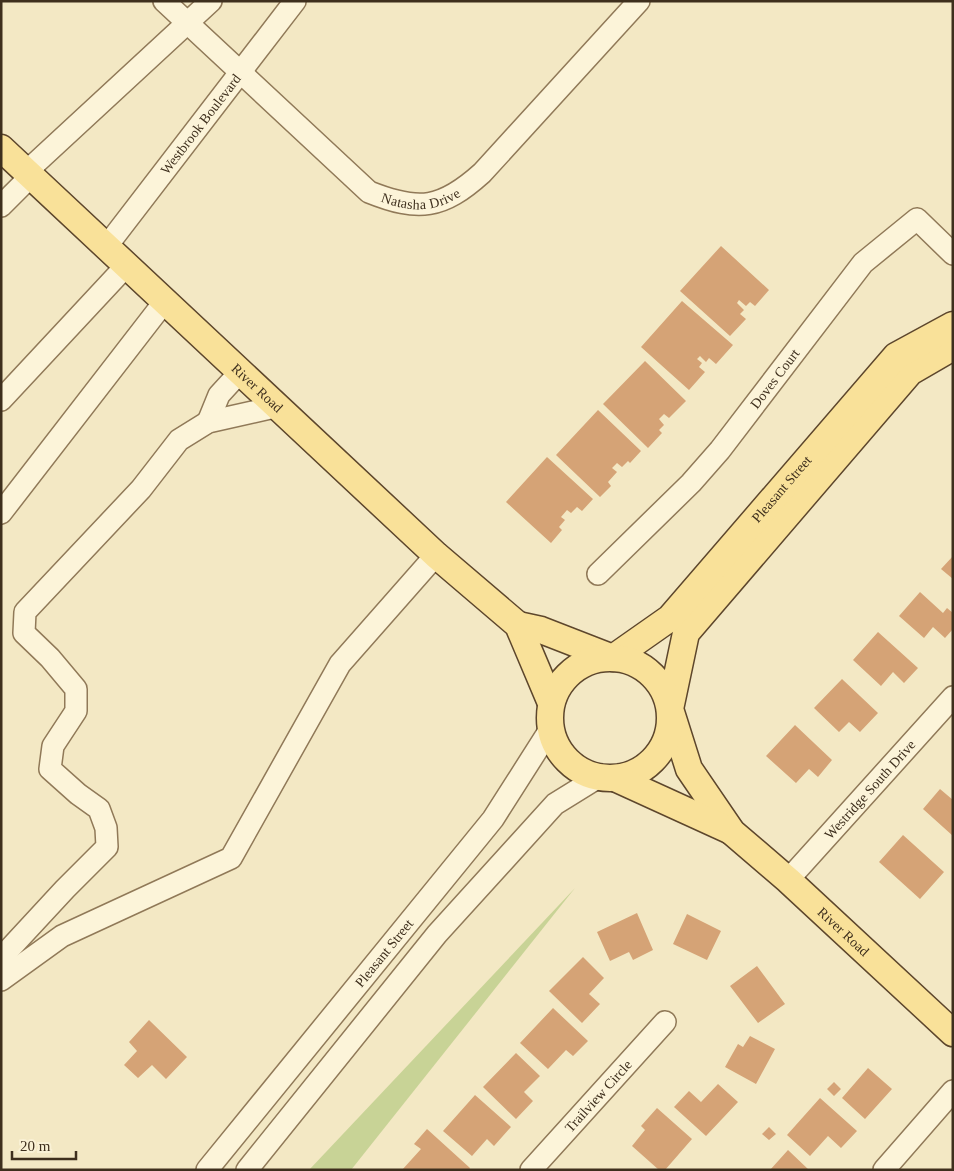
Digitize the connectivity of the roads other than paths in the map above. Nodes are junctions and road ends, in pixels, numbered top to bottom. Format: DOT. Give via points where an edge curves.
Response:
graph roads {
  1 [pos="164,1"];
  2 [pos="211,1"];
  3 [pos="295,1"];
  4 [pos="639,1"];
  5 [pos="187,23"];
  6 [pos="241,73"];
  7 [pos="1,148"];
  8 [pos="29,174"];
  9 [pos="1,206"];
  10 [pos="106,247"];
  11 [pos="953,254"];
  12 [pos="126,266"];
  13 [pos="165,301"];
  14 [pos="953,325"];
  15 [pos="953,347"];
  16 [pos="241,371"];
  17 [pos="1,400"];
  18 [pos="279,406"];
  19 [pos="208,422"];
  20 [pos="4,504"];
  21 [pos="436,555"];
  22 [pos="598,574"];
  23 [pos="518,625"];
  24 [pos="613,658"];
  25 [pos="953,697"];
  26 [pos="670,709"];
  27 [pos="551,715"];
  28 [pos="607,778"];
  29 [pos="732,832"];
  30 [pos="788,880"];
  31 [pos="62,936"];
  32 [pos="1,958"];
  33 [pos="1,980"];
  34 [pos="1,990"];
  35 [pos="666,1022"];
  36 [pos="953,1033"];
  37 [pos="953,1091"];
  38 [pos="207,1170"];
  39 [pos="247,1170"];
  40 [pos="531,1170"];
  41 [pos="884,1170"];
  1 -- 5 [label="street, Natasha Drive"];
  2 -- 5 [label="street"];
  3 -- 6 [label="street, Westbrook Boulevard"];
  4 -- 6 [label="street, Natasha Drive" via="482,173 463,190 442,201 418,205 391,201 369,192"];
  5 -- 6 [label="street, Natasha Drive"];
  5 -- 8 [label="street"];
  6 -- 10 [label="street, Westbrook Boulevard"];
  7 -- 8 [label="main road, River Road"];
  8 -- 9 [label="street"];
  8 -- 10 [label="main road, River Road"];
  10 -- 12 [label="main road, River Road"];
  11 -- 22 [label="street, Doves Court" via="917,219 863,263 720,450"];
  12 -- 13 [label="main road, River Road"];
  12 -- 17 [label="street"];
  13 -- 16 [label="main road, River Road"];
  13 -- 20 [label="street"];
  14 -- 24 [label="main road, Pleasant Street" via="896,356 670,618"];
  15 -- 26 [label="main road, Pleasant Street" via="910,372 686,633"];
  16 -- 18 [label="main road, River Road"];
  16 -- 19 [label="street" via="219,395"];
  18 -- 19 [label="street"];
  18 -- 21 [label="main road, River Road"];
  19 -- 32 [label="street" via="179,440 141,489 25,612 24,633 76,689 76,711 53,746 50,769 99,809 106,828 107,847"];
  21 -- 23 [label="main road, River Road"];
  21 -- 31 [label="street" via="340,664 231,858"];
  23 -- 24 [label="main road, River Road" via="541,630"];
  23 -- 27 [label="main road, River Road"];
  24 -- 26 [label="main road" via="633,662 651,674 663,690"];
  24 -- 27 [label="main road" via="593,660 575,670 560,684"];
  25 -- 30 [label="street, Westridge South Drive"];
  26 -- 28 [label="main road" via="670,729 663,747 651,762 635,774"];
  26 -- 29 [label="main road, River Road" via="689,769"];
  27 -- 28 [label="main road" via="554,741 564,758 579,770"];
  27 -- 38 [label="street, Pleasant Street" via="493,819"];
  28 -- 29 [label="main road, River Road"];
  28 -- 39 [label="street" via="555,804 438,934"];
  29 -- 30 [label="main road, River Road"];
  30 -- 36 [label="main road, River Road"];
  31 -- 33 [label="street"];
  31 -- 34 [label="street"];
  35 -- 40 [label="street, Trailview Circle"];
  37 -- 41 [label="street"];
}
